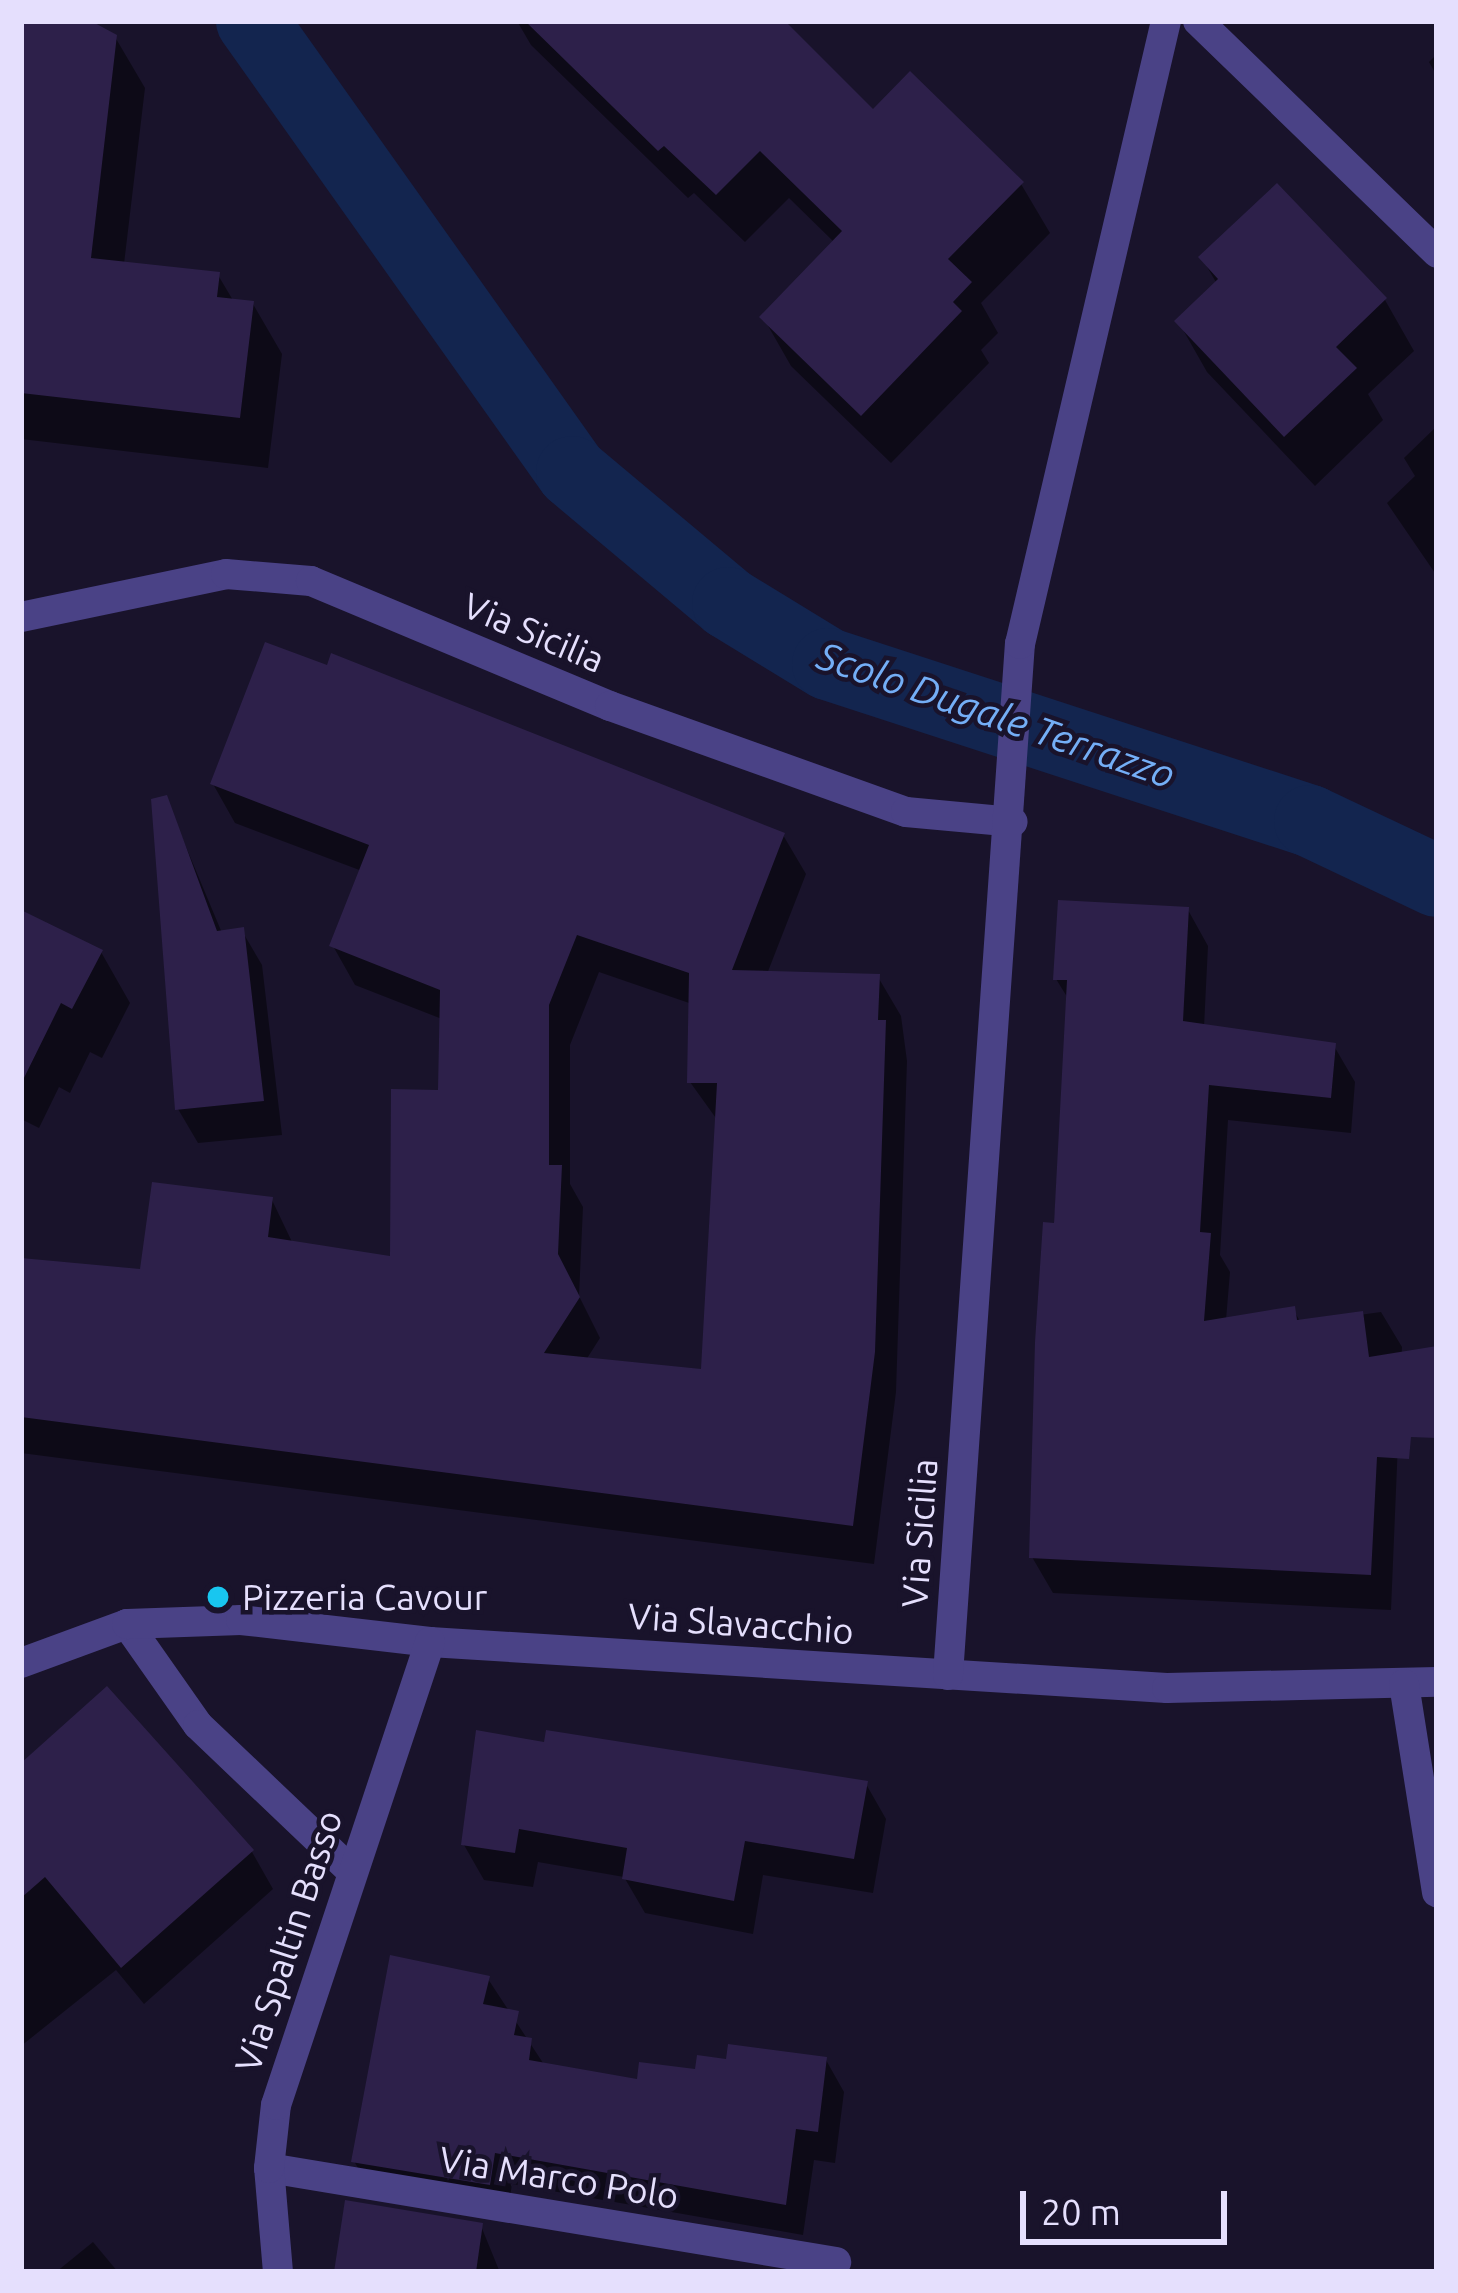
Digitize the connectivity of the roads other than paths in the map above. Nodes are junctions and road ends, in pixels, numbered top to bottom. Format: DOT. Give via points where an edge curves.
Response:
graph roads {
  1 [pos="1166,21"];
  2 [pos="1198,21"];
  3 [pos="1437,253"];
  4 [pos="21,617"];
  5 [pos="1013,822"];
  6 [pos="127,1624"];
  7 [pos="430,1642"];
  8 [pos="29,1649"];
  9 [pos="948,1675"];
  10 [pos="1437,1682"];
  11 [pos="1405,1684"];
  12 [pos="349,1869"];
  13 [pos="1437,1892"];
  14 [pos="269,2168"];
  15 [pos="836,2262"];
  16 [pos="278,2272"];
  1 -- 5 [label="street, Via Sicilia" via="1020,644"];
  2 -- 3 [label="street"];
  4 -- 5 [label="street, Via Sicilia" via="226,574 310,581 610,706 906,812"];
  5 -- 9 [label="street, Via Sicilia"];
  6 -- 7 [label="street, Via Slavacchio" via="241,1620"];
  6 -- 8 [label="street, Via Slavacchio"];
  6 -- 12 [label="street" via="198,1725"];
  7 -- 9 [label="street, Via Slavacchio"];
  7 -- 12 [label="street, Via Spaltin Basso"];
  9 -- 11 [label="street, Via Slavacchio" via="1167,1688"];
  10 -- 11 [label="street, Via Slavacchio"];
  11 -- 13 [label="street"];
  12 -- 14 [label="street, Via Spaltin Basso" via="276,2105"];
  14 -- 15 [label="street, Via Marco Polo"];
  14 -- 16 [label="street, Via Spaltin Basso"];
}
